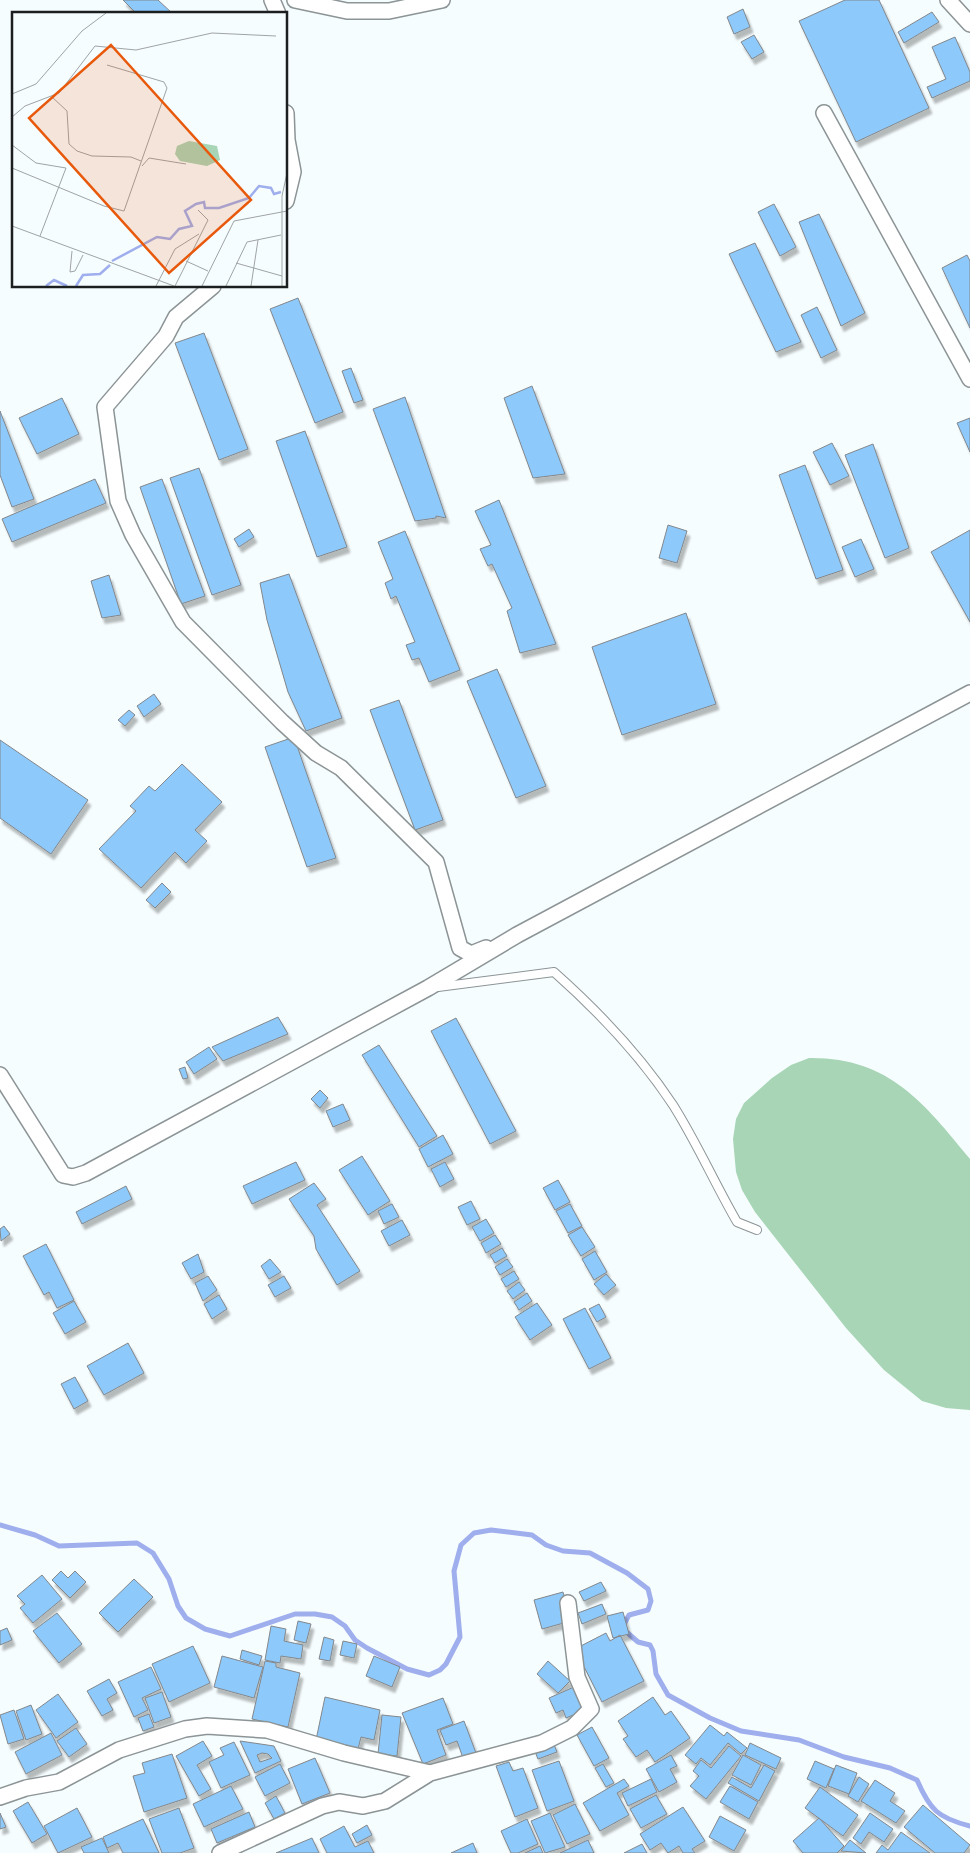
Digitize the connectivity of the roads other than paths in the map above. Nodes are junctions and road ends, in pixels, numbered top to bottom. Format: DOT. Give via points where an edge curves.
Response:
graph roads {
  1 [pos="272,0"];
  2 [pos="295,0"];
  3 [pos="442,0"];
  4 [pos="948,0"];
  5 [pos="277,12"];
  6 [pos="970,24"];
  7 [pos="824,113"];
  8 [pos="288,145"];
  9 [pos="288,193"];
  10 [pos="211,288"];
  11 [pos="970,379"];
  12 [pos="970,693"];
  13 [pos="517,935"];
  14 [pos="428,988"];
  15 [pos="0,1075"];
  16 [pos="757,1230"];
  17 [pos="568,1603"];
  18 [pos="430,1773"];
  19 [pos="0,1797"];
  20 [pos="220,1853"];
  1 -- 5 [label="street"];
  2 -- 3 [label="street" via="347,11 381,11"];
  4 -- 6 [label="street"];
  7 -- 11 [label="street"];
  8 -- 9 [label="street" via="293,172"];
  10 -- 13 [label="street" via="176,317 166,336 105,407 118,501 133,535 183,622 282,722 316,753 342,768 436,862 460,948 471,954"];
  12 -- 13 [label="street"];
  13 -- 14 [label="street"];
  14 -- 15 [label="street" via="86,1173 73,1177 63,1176"];
  14 -- 16 [label="lane" via="554,972 619,1034 672,1104 737,1222"];
  17 -- 18 [label="street" via="577,1677 591,1709 572,1728 542,1743"];
  18 -- 19 [label="street" via="344,1753 268,1730 207,1726 185,1729 119,1750 59,1782"];
  18 -- 20 [label="street" via="385,1801 363,1806 339,1802 322,1806"];
}
